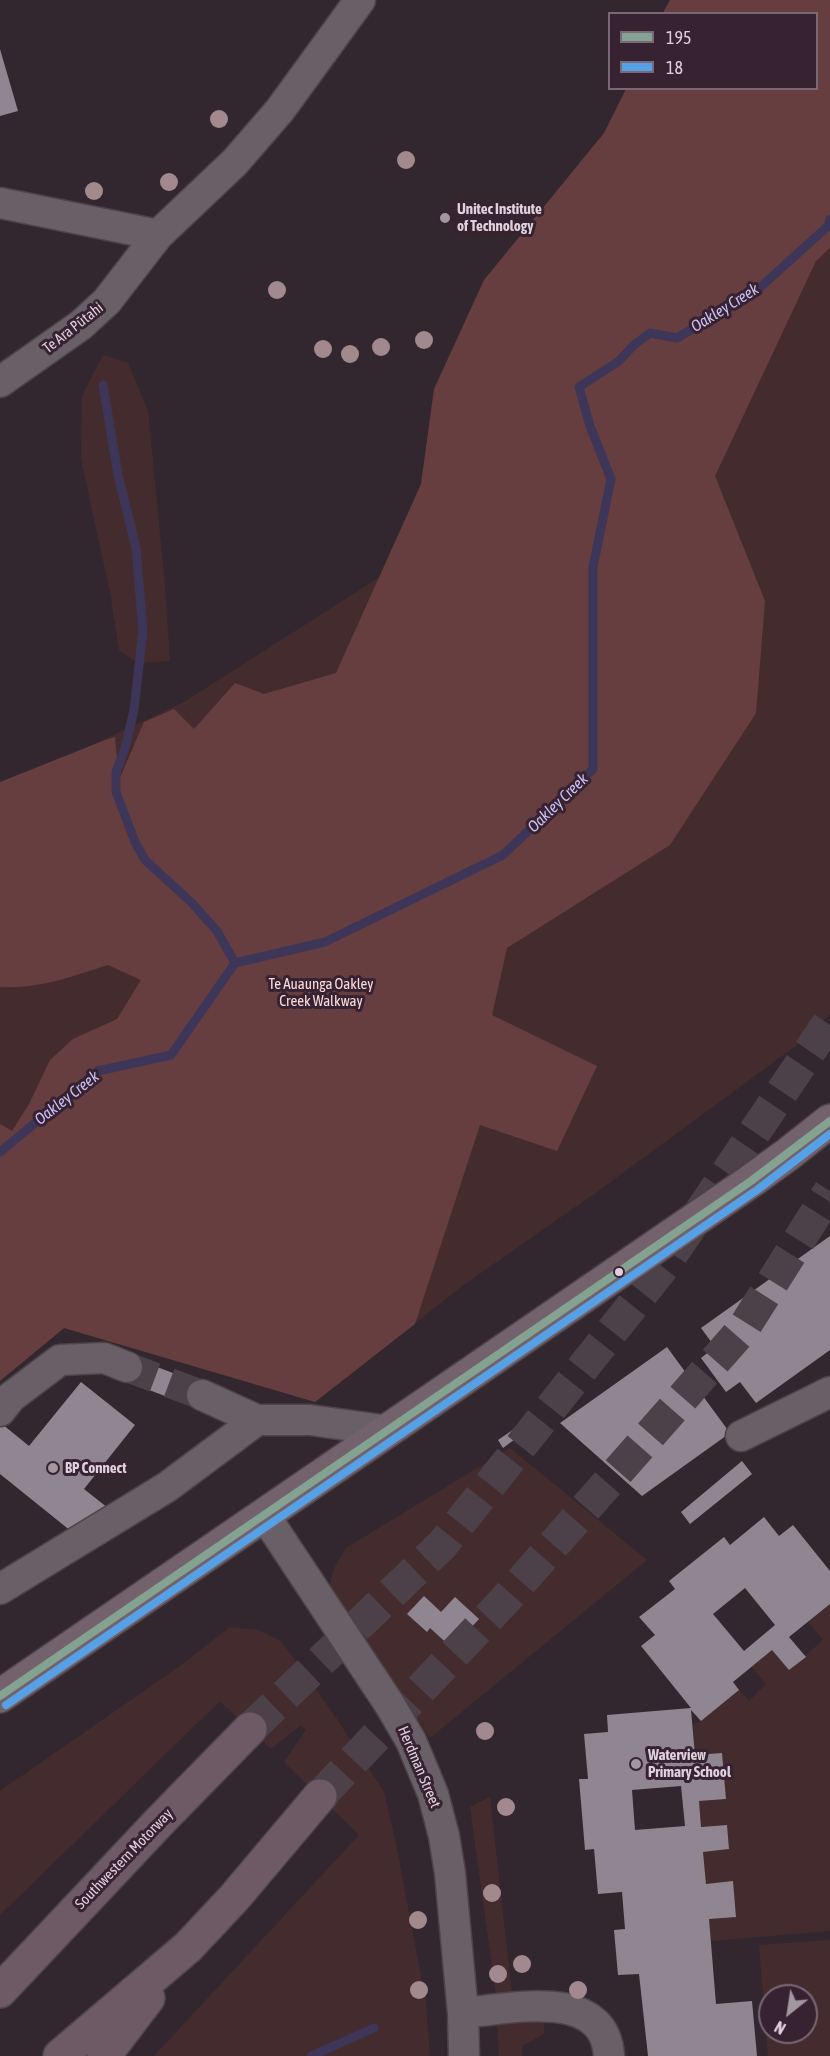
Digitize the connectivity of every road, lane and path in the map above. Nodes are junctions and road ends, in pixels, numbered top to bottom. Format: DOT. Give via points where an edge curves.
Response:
graph roads {
  1 [pos="360,0"];
  2 [pos="0,203"];
  3 [pos="158,235"];
  4 [pos="0,382"];
  5 [pos="830,1121"];
  6 [pos="127,1367"];
  7 [pos="830,1392"];
  8 [pos="202,1395"];
  9 [pos="0,1411"];
  10 [pos="257,1420"];
  11 [pos="389,1431"];
  12 [pos="741,1436"];
  13 [pos="265,1516"];
  14 [pos="0,1589"];
  15 [pos="0,1696"];
  16 [pos="250,1730"];
  17 [pos="320,1796"];
  18 [pos="188,1947"];
  19 [pos="0,1991"];
  20 [pos="463,2013"];
  21 [pos="60,2056"];
  22 [pos="104,2056"];
  23 [pos="464,2056"];
  24 [pos="609,2056"];
  1 -- 3 [label="street, Te Ara Pūtahi" via="280,110 236,162"];
  2 -- 3 [label="street"];
  3 -- 4 [label="street, Te Ara Pūtahi" via="107,301 81,325"];
  5 -- 11 [label="main road" via="760,1175"];
  6 -- 9 [label="street" via="104,1358 60,1360 11,1397"];
  7 -- 12 [label="street"];
  8 -- 10 [label="street"];
  10 -- 11 [label="street" via="310,1420"];
  10 -- 14 [label="street" via="167,1487"];
  11 -- 13 [label="main road"];
  13 -- 15 [label="main road"];
  13 -- 20 [label="street, Herdman Street" via="390,1705 411,1741 433,1794 450,1873"];
  16 -- 19 [label="highway, Southwestern Motorway"];
  17 -- 18 [label="highway"];
  18 -- 21 [label="highway"];
  18 -- 22 [label="highway"];
  20 -- 23 [label="street, Herdman Street"];
  20 -- 24 [label="street" via="550,2005 571,2010 595,2020 606,2035"];
}
